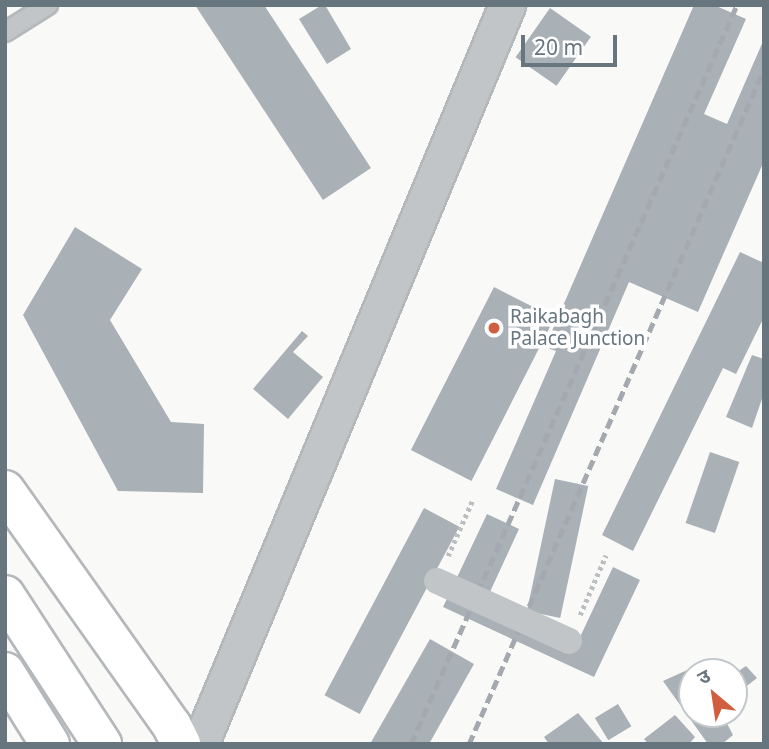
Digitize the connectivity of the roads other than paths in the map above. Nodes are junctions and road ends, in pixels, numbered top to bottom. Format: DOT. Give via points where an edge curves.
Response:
graph roads {
  1 [pos="48,5"];
  2 [pos="507,5"];
  3 [pos="5,32"];
  4 [pos="5,490"];
  5 [pos="437,581"];
  6 [pos="5,595"];
  7 [pos="569,641"];
  8 [pos="5,672"];
  9 [pos="50,744"];
  10 [pos="102,744"];
  11 [pos="181,744"];
  12 [pos="200,744"];
  1 -- 3 [label="lane"];
  2 -- 12 [label="street"];
  4 -- 11 [label="highway"];
  5 -- 7 [label="street, bridge"];
  6 -- 10 [label="highway"];
  8 -- 9 [label="highway"];
}
